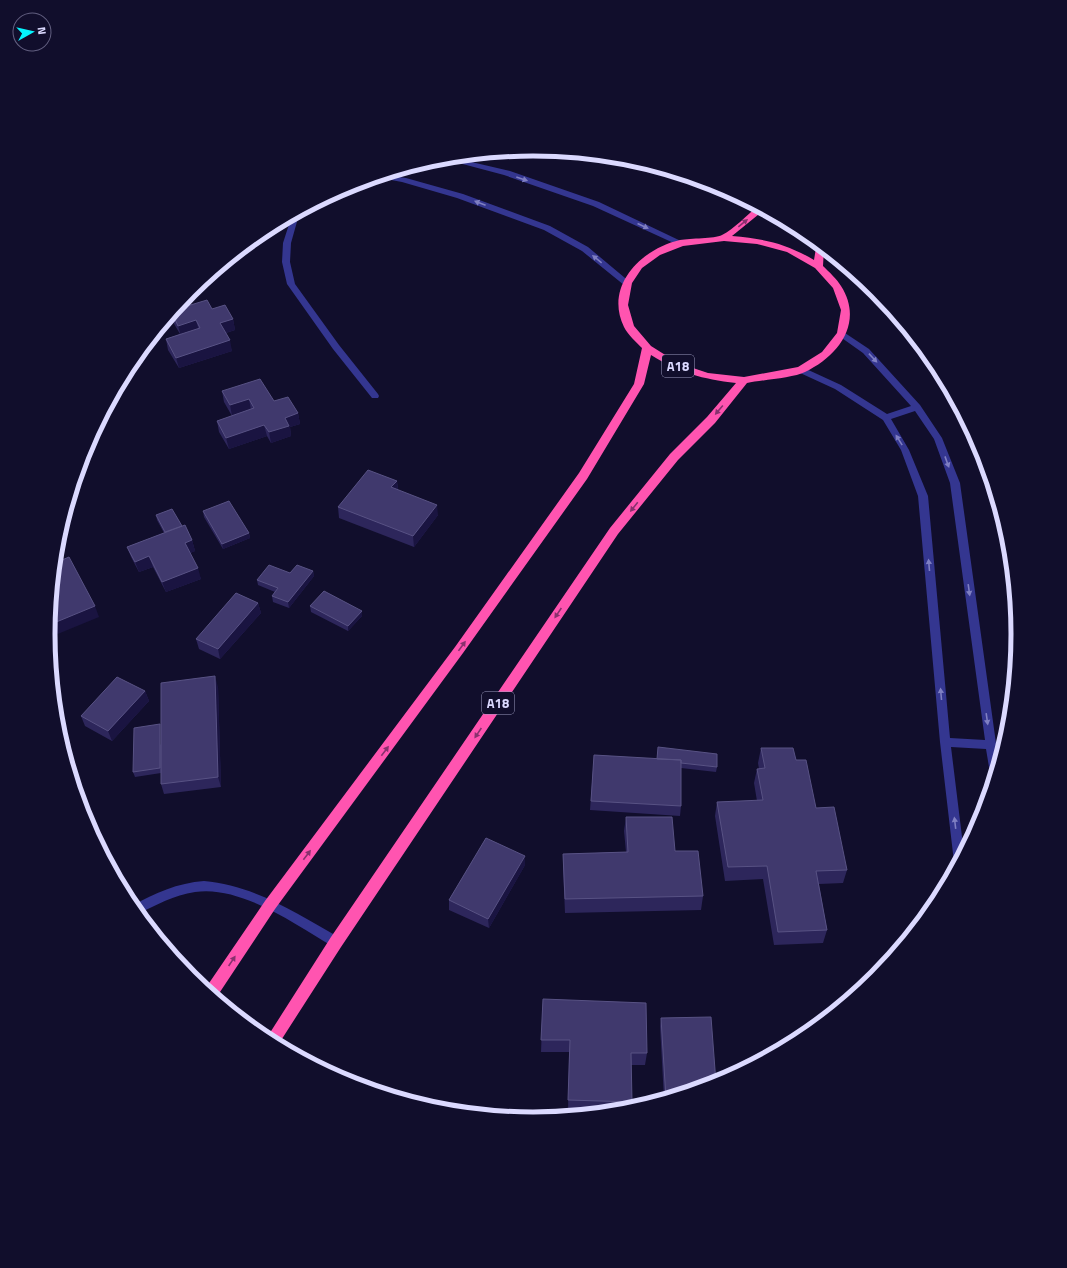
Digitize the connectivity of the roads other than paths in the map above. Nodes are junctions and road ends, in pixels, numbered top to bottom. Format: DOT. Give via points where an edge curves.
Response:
graph roads {
  1 [pos="462,161"];
  2 [pos="390,178"];
  3 [pos="757,211"];
  4 [pos="295,220"];
  5 [pos="724,238"];
  6 [pos="681,243"];
  7 [pos="819,250"];
  8 [pos="818,266"];
  9 [pos="627,283"];
  10 [pos="842,334"];
  11 [pos="647,348"];
  12 [pos="801,370"];
  13 [pos="744,380"];
  14 [pos="375,396"];
  15 [pos="917,407"];
  16 [pos="886,418"];
  17 [pos="945,742"];
  18 [pos="991,745"];
  19 [pos="994,766"];
  20 [pos="959,853"];
  21 [pos="270,905"];
  22 [pos="141,906"];
  23 [pos="336,942"];
  24 [pos="213,989"];
  25 [pos="275,1037"];
  1 -- 6 [label="street, one-way" via="507,173 596,204"];
  9 -- 2 [label="street, one-way" via="585,249 547,228 460,196"];
  5 -- 3 [label="highway, one-way"];
  4 -- 14 [label="street" via="287,243 286,262 291,284"];
  5 -- 6 [label="highway, A18"];
  5 -- 8 [label="highway, A18" via="758,241 790,250"];
  6 -- 9 [label="highway, A18" via="657,253 639,266"];
  7 -- 8 [label="highway"];
  8 -- 10 [label="highway, A18" via="837,287 846,310"];
  9 -- 11 [label="highway, A18" via="623,305 625,312 630,327"];
  10 -- 12 [label="highway, A18" via="826,354"];
  10 -- 15 [label="street, one-way" via="866,351"];
  11 -- 13 [label="highway, A18" via="674,365 708,376"];
  21 -- 11 [label="highway, A18, one-way" via="459,650 583,476 639,384"];
  12 -- 13 [label="highway, A18"];
  12 -- 16 [label="street" via="838,387"];
  13 -- 23 [label="highway, A18, one-way" via="711,420 674,457 614,531"];
  15 -- 16 [label="street"];
  15 -- 18 [label="street, one-way" via="938,438 955,483"];
  17 -- 16 [label="street, one-way" via="923,496 905,450"];
  17 -- 18 [label="street"];
  20 -- 17 [label="street, one-way"];
  18 -- 19 [label="street"];
  21 -- 22 [label="street" via="226,888 204,886 179,891"];
  21 -- 23 [label="street"];
  24 -- 21 [label="highway, A18, one-way"];
  23 -- 25 [label="highway, A18"];
}
